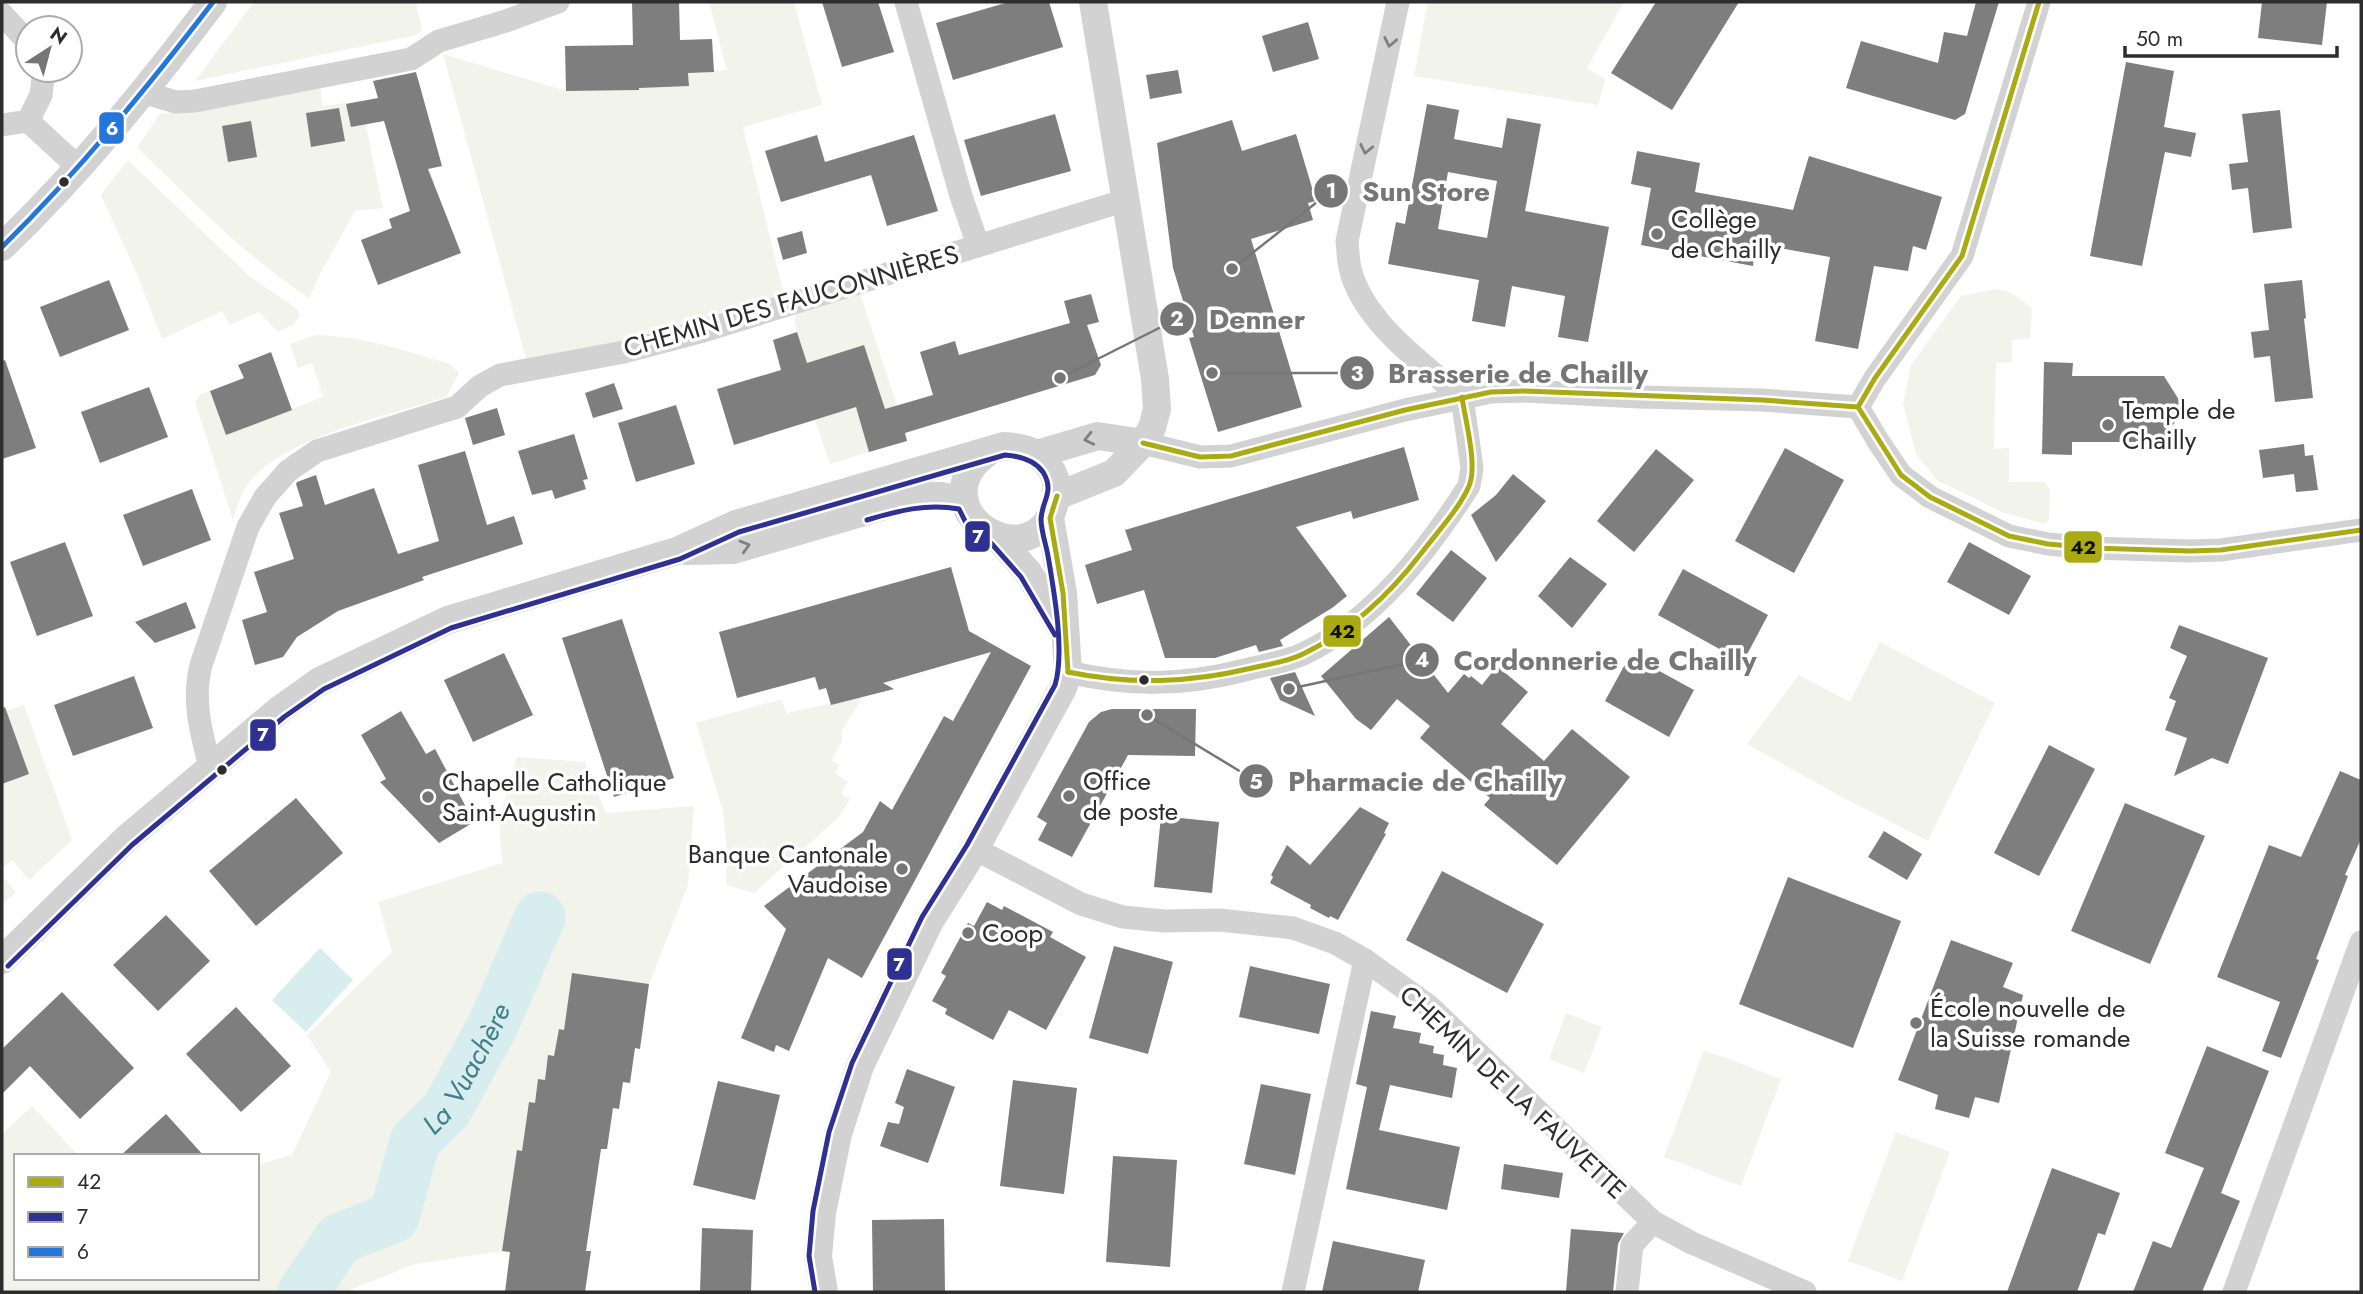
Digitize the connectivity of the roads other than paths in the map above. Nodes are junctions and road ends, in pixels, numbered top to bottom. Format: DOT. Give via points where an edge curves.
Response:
graph roads {
  1 [pos="213,2"];
  2 [pos="558,2"];
  3 [pos="906,2"];
  4 [pos="1093,2"];
  5 [pos="1398,2"];
  6 [pos="2039,2"];
  7 [pos="2,14"];
  8 [pos="14,27"];
  9 [pos="42,84"];
  10 [pos="142,92"];
  11 [pos="28,121"];
  12 [pos="2,125"];
  13 [pos="79,169"];
  14 [pos="1126,200"];
  15 [pos="978,246"];
  16 [pos="2,247"];
  17 [pos="1462,397"];
  18 [pos="1858,407"];
  19 [pos="1143,443"];
  20 [pos="989,451"];
  21 [pos="1037,454"];
  22 [pos="965,500"];
  23 [pos="1054,507"];
  24 [pos="2361,530"];
  25 [pos="996,536"];
  26 [pos="677,551"];
  27 [pos="1064,633"];
  28 [pos="1068,672"];
  29 [pos="210,766"];
  30 [pos="975,849"];
  31 [pos="2361,942"];
  32 [pos="2,960"];
  33 [pos="1365,960"];
  34 [pos="1653,1222"];
  35 [pos="824,1292"];
  36 [pos="1293,1292"];
  37 [pos="1627,1292"];
  38 [pos="1805,1292"];
  39 [pos="2234,1292"];
  1 -- 10 [label="street"];
  2 -- 10 [label="street" via="439,41 411,59 195,101 176,102"];
  3 -- 15 [label="street"];
  4 -- 14 [label="street"];
  5 -- 17 [label="street, one-way" via="1347,241 1350,269 1382,326"];
  6 -- 18 [label="street" via="1962,256"];
  7 -- 8 [label="street"];
  9 -- 11 [label="street"];
  10 -- 13 [label="street"];
  11 -- 12 [label="street"];
  11 -- 13 [label="street"];
  13 -- 16 [label="street"];
  14 -- 15 [label="street, CHEMIN DES FAUCONNIÈRES"];
  14 -- 19 [label="street" via="1157,398 1152,428"];
  15 -- 29 [label="street, CHEMIN DES FAUCONNIÈRES" via="701,332 624,352 499,374 457,407 317,451 288,471 265,497 248,527 201,665 196,685 198,721"];
  17 -- 18 [label="street" via="1523,391"];
  17 -- 19 [label="street" via="1231,456 1200,457"];
  17 -- 28 [label="street" via="1472,468 1469,486 1401,578 1330,638 1301,655 1176,684 1101,680"];
  18 -- 24 [label="street" via="1901,475 1930,497 2009,536 2091,548 2190,551"];
  19 -- 21 [label="street, one-way" via="1097,436"];
  19 -- 23 [label="street" via="1114,473"];
  20 -- 21 [label="street" via="1021,447"];
  20 -- 22 [label="street" via="973,466"];
  20 -- 26 [label="street" via="727,526"];
  21 -- 23 [label="street" via="1056,481"];
  22 -- 25 [label="street" via="973,519"];
  26 -- 22 [label="street, one-way" via="733,550 919,496"];
  23 -- 25 [label="street" via="1031,535"];
  23 -- 27 [label="street"];
  25 -- 27 [label="street" via="1028,572"];
  26 -- 29 [label="street" via="442,622 320,681"];
  27 -- 28 [label="street"];
  28 -- 30 [label="street"];
  29 -- 32 [label="street" via="125,839"];
  30 -- 33 [label="street, CHEMIN DE LA FAUVETTE" via="1081,904 1123,917 1293,928"];
  30 -- 35 [label="street" via="930,921 860,1066 838,1134 822,1213 818,1256"];
  31 -- 39 [label="street"];
  33 -- 34 [label="street, CHEMIN DE LA FAUVETTE" via="1429,1006"];
  33 -- 36 [label="street"];
  34 -- 37 [label="street" via="1632,1245"];
  34 -- 38 [label="street, CHEMIN DE LA FAUVETTE"];
}
